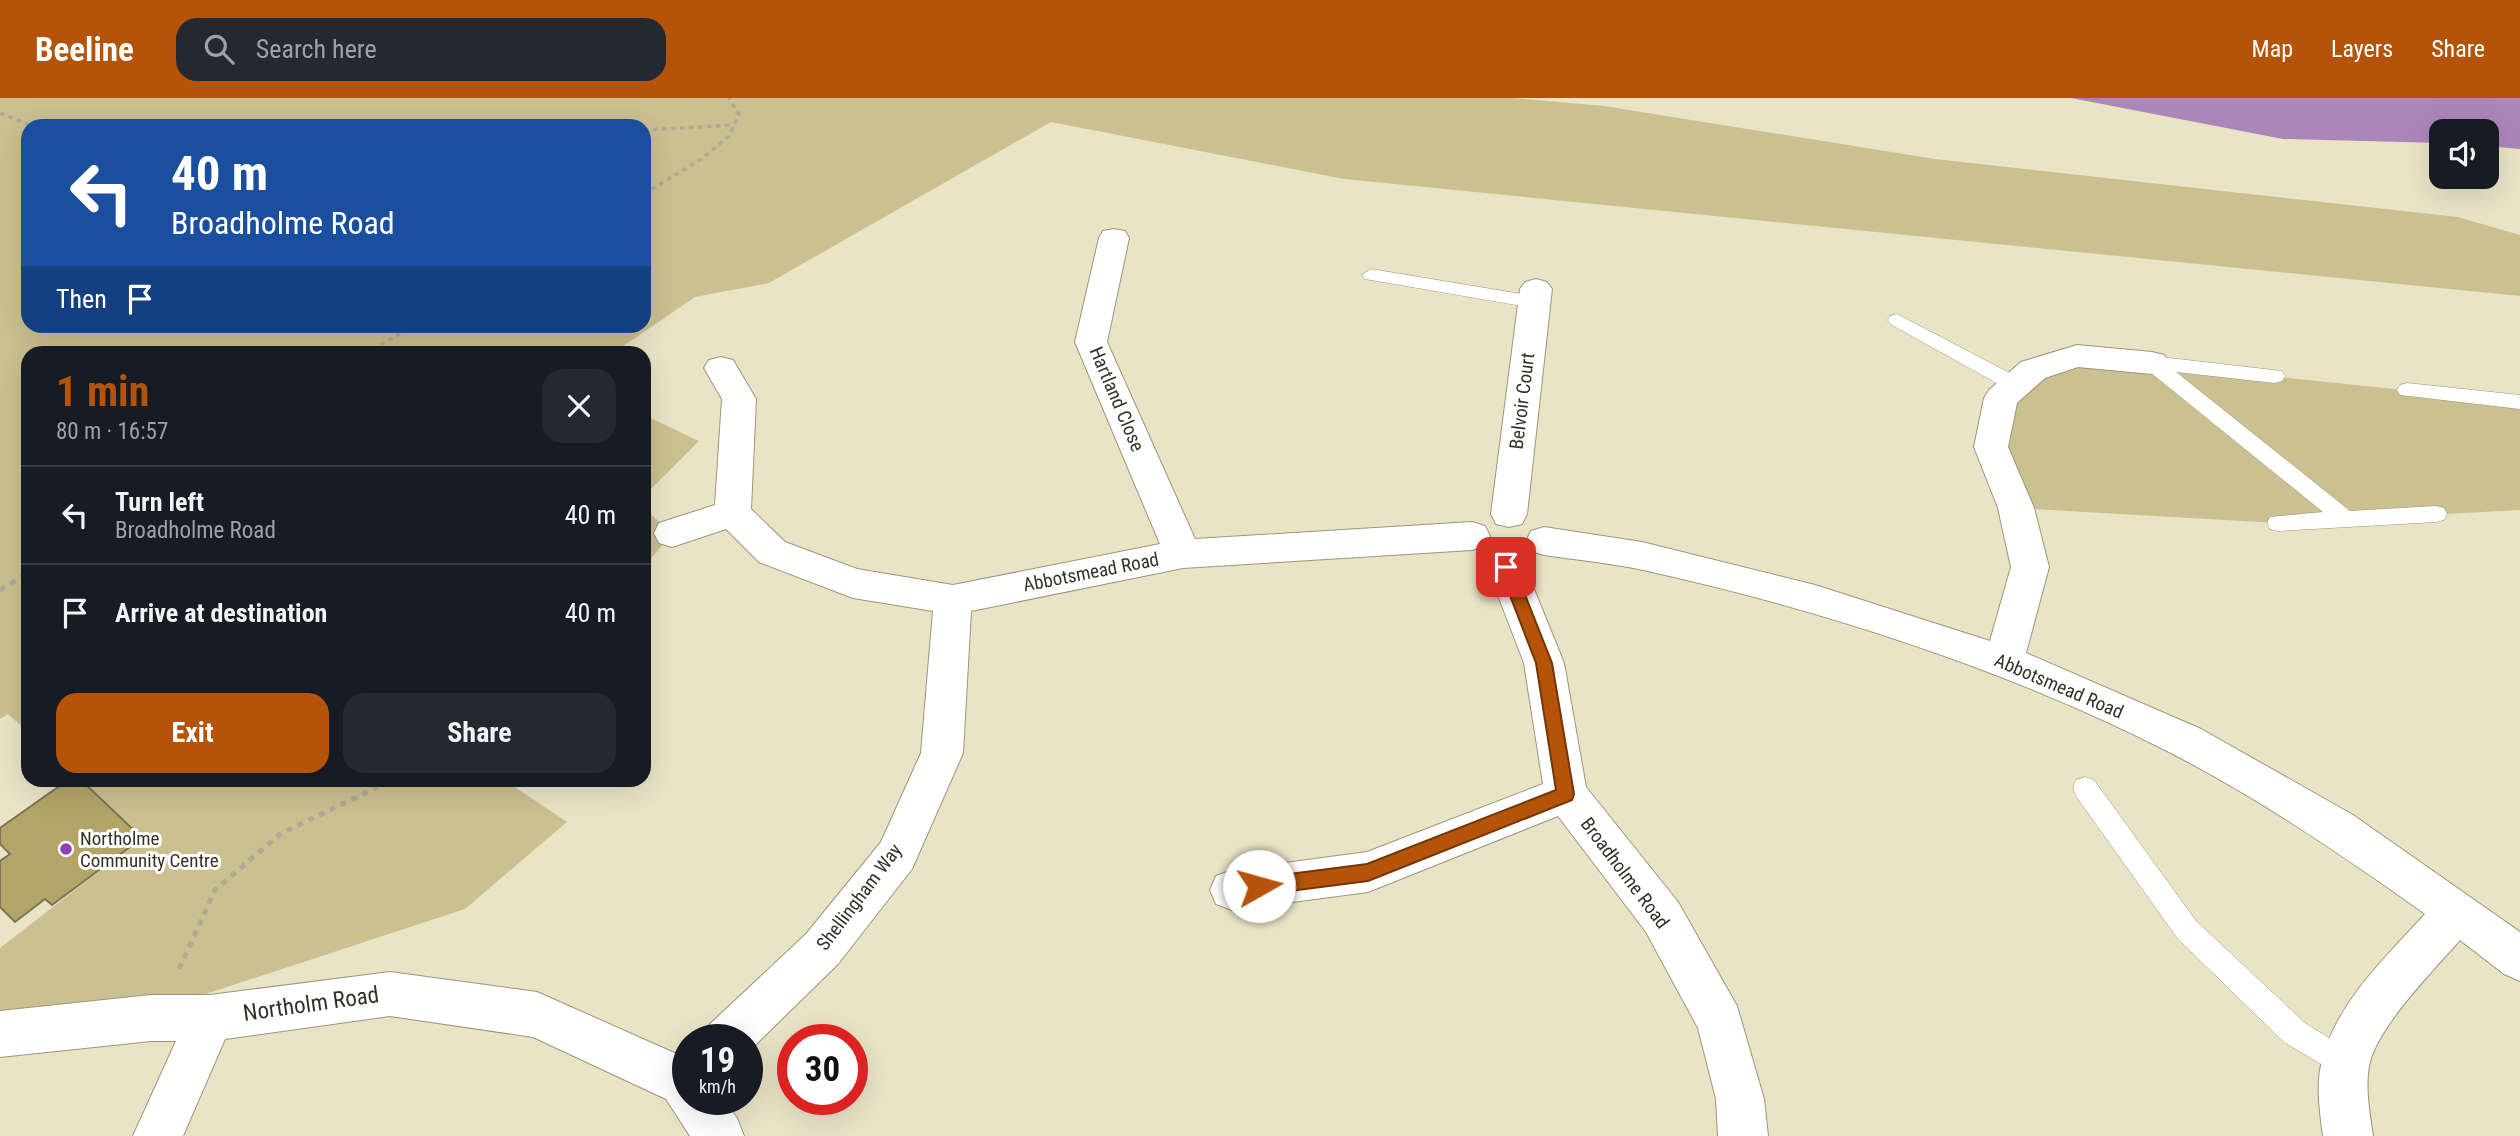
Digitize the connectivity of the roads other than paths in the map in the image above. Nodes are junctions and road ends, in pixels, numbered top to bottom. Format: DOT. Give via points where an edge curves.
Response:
graph roads {
  1 [pos="1114,238"];
  2 [pos="1371,275"];
  3 [pos="1535,295"];
  4 [pos="1897,320"];
  5 [pos="2152,363"];
  6 [pos="721,368"];
  7 [pos="2275,376"];
  8 [pos="2016,385"];
  9 [pos="2407,390"];
  10 [pos="2520,402"];
  11 [pos="733,513"];
  12 [pos="1509,514"];
  13 [pos="2436,514"];
  14 [pos="2346,519"];
  15 [pos="2278,523"];
  16 [pos="672,533"];
  17 [pos="1472,536"];
  18 [pos="1544,541"];
  19 [pos="1183,554"];
  20 [pos="1506,567"];
  21 [pos="953,600"];
  22 [pos="2004,661"];
  23 [pos="2085,788"];
  24 [pos="1566,794"];
  25 [pos="1233,890"];
  26 [pos="2457,911"];
  27 [pos="2520,959"];
  28 [pos="210,1018"];
  29 [pos="744,1024"];
  30 [pos="0,1034"];
  31 [pos="2345,1064"];
  32 [pos="672,1079"];
  33 [pos="706,1115"];
  34 [pos="158,1136"];
  35 [pos="719,1136"];
  36 [pos="1743,1136"];
  37 [pos="2348,1136"];
  1 -- 19 [label="street, Hartland Close" via="1091,342"];
  2 -- 3 [label="lane"];
  3 -- 12 [label="street, Belvoir Court"];
  4 -- 8 [label="lane"];
  5 -- 7 [label="lane"];
  5 -- 8 [label="street" via="2077,356 2033,370"];
  5 -- 14 [label="lane"];
  6 -- 11 [label="street" via="739,398"];
  8 -- 22 [label="street" via="2001,398 1991,447 2016,508 2030,567"];
  9 -- 10 [label="lane"];
  11 -- 16 [label="street"];
  11 -- 21 [label="street, Abbotsmead Road" via="772,552 853,583"];
  12 -- 17 [label="street" via="1486,517"];
  12 -- 18 [label="street" via="1534,524"];
  13 -- 14 [label="lane"];
  14 -- 15 [label="lane"];
  17 -- 19 [label="street, Abbotsmead Road"];
  17 -- 20 [label="street" via="1483,557"];
  18 -- 20 [label="street" via="1535,559"];
  18 -- 22 [label="street, Abbotsmead Road" via="1642,556 1815,600"];
  19 -- 21 [label="street, Abbotsmead Road"];
  20 -- 24 [label="street, Broadholme Road" via="1544,663"];
  21 -- 29 [label="street, Shellingham Way" via="942,753 897,855 822,949"];
  22 -- 26 [label="street, Abbotsmead Road" via="2186,741 2338,828"];
  23 -- 31 [label="lane" via="2188,930 2295,1033"];
  24 -- 25 [label="street" via="1368,872"];
  24 -- 36 [label="street, Broadholme Road" via="1662,917 1720,1022 1740,1099"];
  26 -- 27 [label="street, Abbotsmead Road"];
  26 -- 31 [label="street" via="2361,1023"];
  28 -- 30 [label="street, Northolm Road" via="150,1018"];
  28 -- 32 [label="street, Northolm Road" via="390,994 537,1015"];
  28 -- 34 [label="street"];
  31 -- 37 [label="street"];
  33 -- 35 [label="street, Northolm Road"];
}
